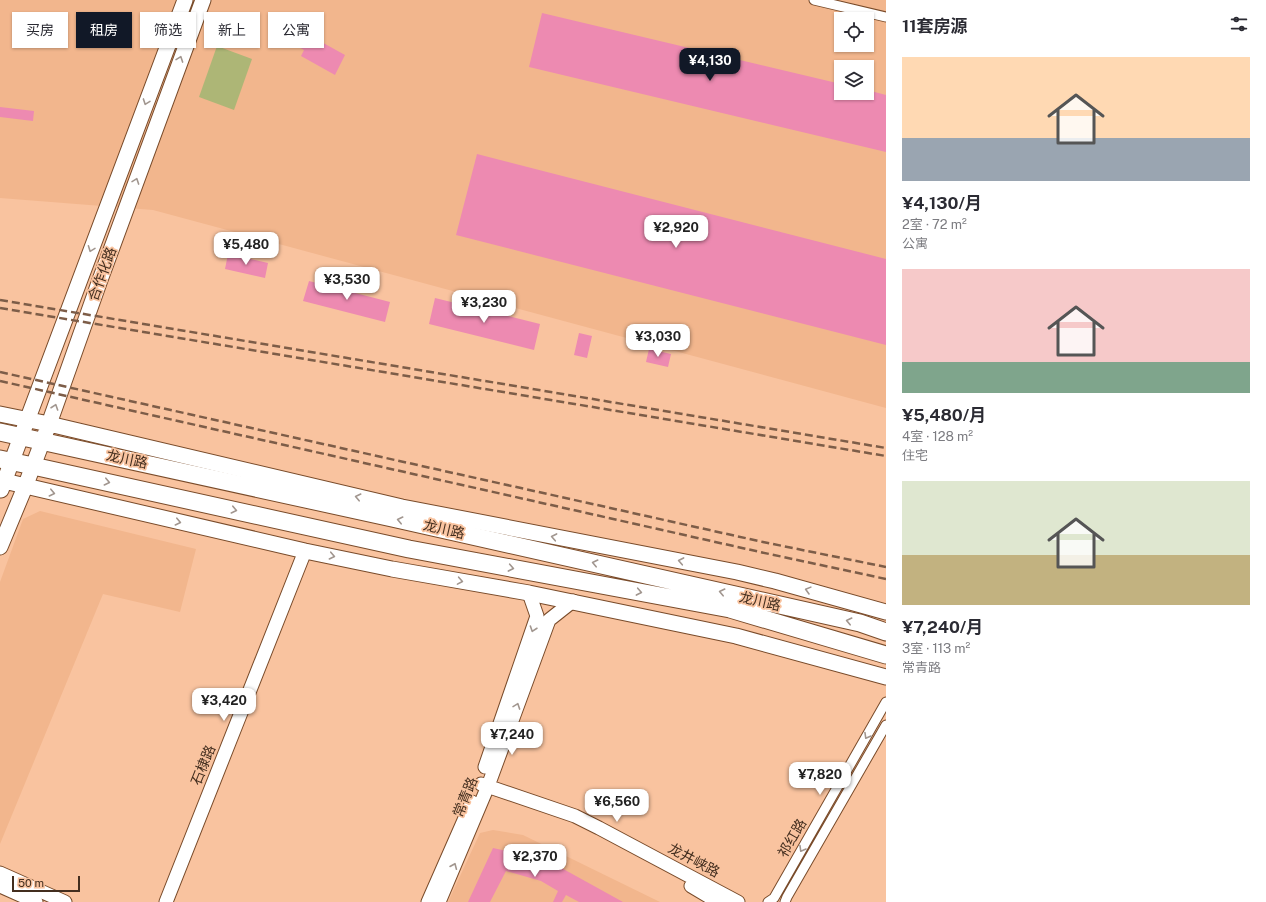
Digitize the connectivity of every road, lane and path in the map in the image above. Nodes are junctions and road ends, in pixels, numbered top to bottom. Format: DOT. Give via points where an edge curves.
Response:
graph roads {
  1 [pos="184,0"];
  2 [pos="203,0"];
  3 [pos="814,0"];
  4 [pos="886,17"];
  5 [pos="0,414"];
  6 [pos="27,420"];
  7 [pos="49,424"];
  8 [pos="0,432"];
  9 [pos="21,437"];
  10 [pos="43,441"];
  11 [pos="6,460"];
  12 [pos="33,466"];
  13 [pos="1,484"];
  14 [pos="25,487"];
  15 [pos="0,547"];
  16 [pos="308,551"];
  17 [pos="529,592"];
  18 [pos="574,602"];
  19 [pos="886,612"];
  20 [pos="886,632"];
  21 [pos="886,655"];
  22 [pos="886,677"];
  23 [pos="886,702"];
  24 [pos="886,725"];
  25 [pos="482,789"];
  26 [pos="0,873"];
  27 [pos="0,886"];
  28 [pos="36,902"];
  29 [pos="65,902"];
  30 [pos="166,902"];
  31 [pos="175,902"];
  32 [pos="428,902"];
  33 [pos="439,902"];
  34 [pos="718,902"];
  35 [pos="738,902"];
  36 [pos="768,902"];
  37 [pos="785,902"];
  1 -- 6 [label="main road, 合作化路, one-way"];
  7 -- 2 [label="main road, 合作化路, one-way"];
  3 -- 4 [label="street"];
  5 -- 6 [label="main road, 龙川路"];
  6 -- 7 [label="main road, 龙川路"];
  6 -- 9 [label="main road, 合作化路"];
  7 -- 10 [label="main road, 合作化路"];
  19 -- 7 [label="main road, 龙川路, one-way" via="737,572 402,507"];
  8 -- 9 [label="highway, 龙川路"];
  9 -- 10 [label="highway, 龙川路"];
  9 -- 11 [label="main road, 合作化路"];
  10 -- 12 [label="main road, 合作化路"];
  20 -- 10 [label="highway, 龙川路, one-way" via="860,623"];
  11 -- 12 [label="highway, 龙川路"];
  11 -- 13 [label="main road, 合作化路"];
  12 -- 14 [label="main road, 合作化路"];
  12 -- 21 [label="highway, 龙川路, one-way" via="409,549 730,610"];
  13 -- 14 [label="main road"];
  14 -- 15 [label="main road, 合作化路"];
  14 -- 16 [label="main road, one-way"];
  16 -- 17 [label="main road, one-way" via="392,569"];
  16 -- 30 [label="street, 石棣路"];
  16 -- 31 [label="street, 石棣路"];
  17 -- 18 [label="main road"];
  17 -- 25 [label="street, 常青路, one-way" via="537,616"];
  18 -- 22 [label="main road" via="736,636"];
  25 -- 18 [label="street, 常青路, one-way" via="549,620"];
  23 -- 36 [label="street, 祁红路, one-way" via="774,898"];
  24 -- 37 [label="street, 祁红路"];
  25 -- 32 [label="street, 常青路"];
  33 -- 25 [label="street, 常青路, one-way"];
  25 -- 34 [label="street, 龙井峡路" via="572,822"];
  25 -- 35 [label="street, 龙井峡路" via="574,816"];
  26 -- 29 [label="street"];
  27 -- 28 [label="street"];
}
